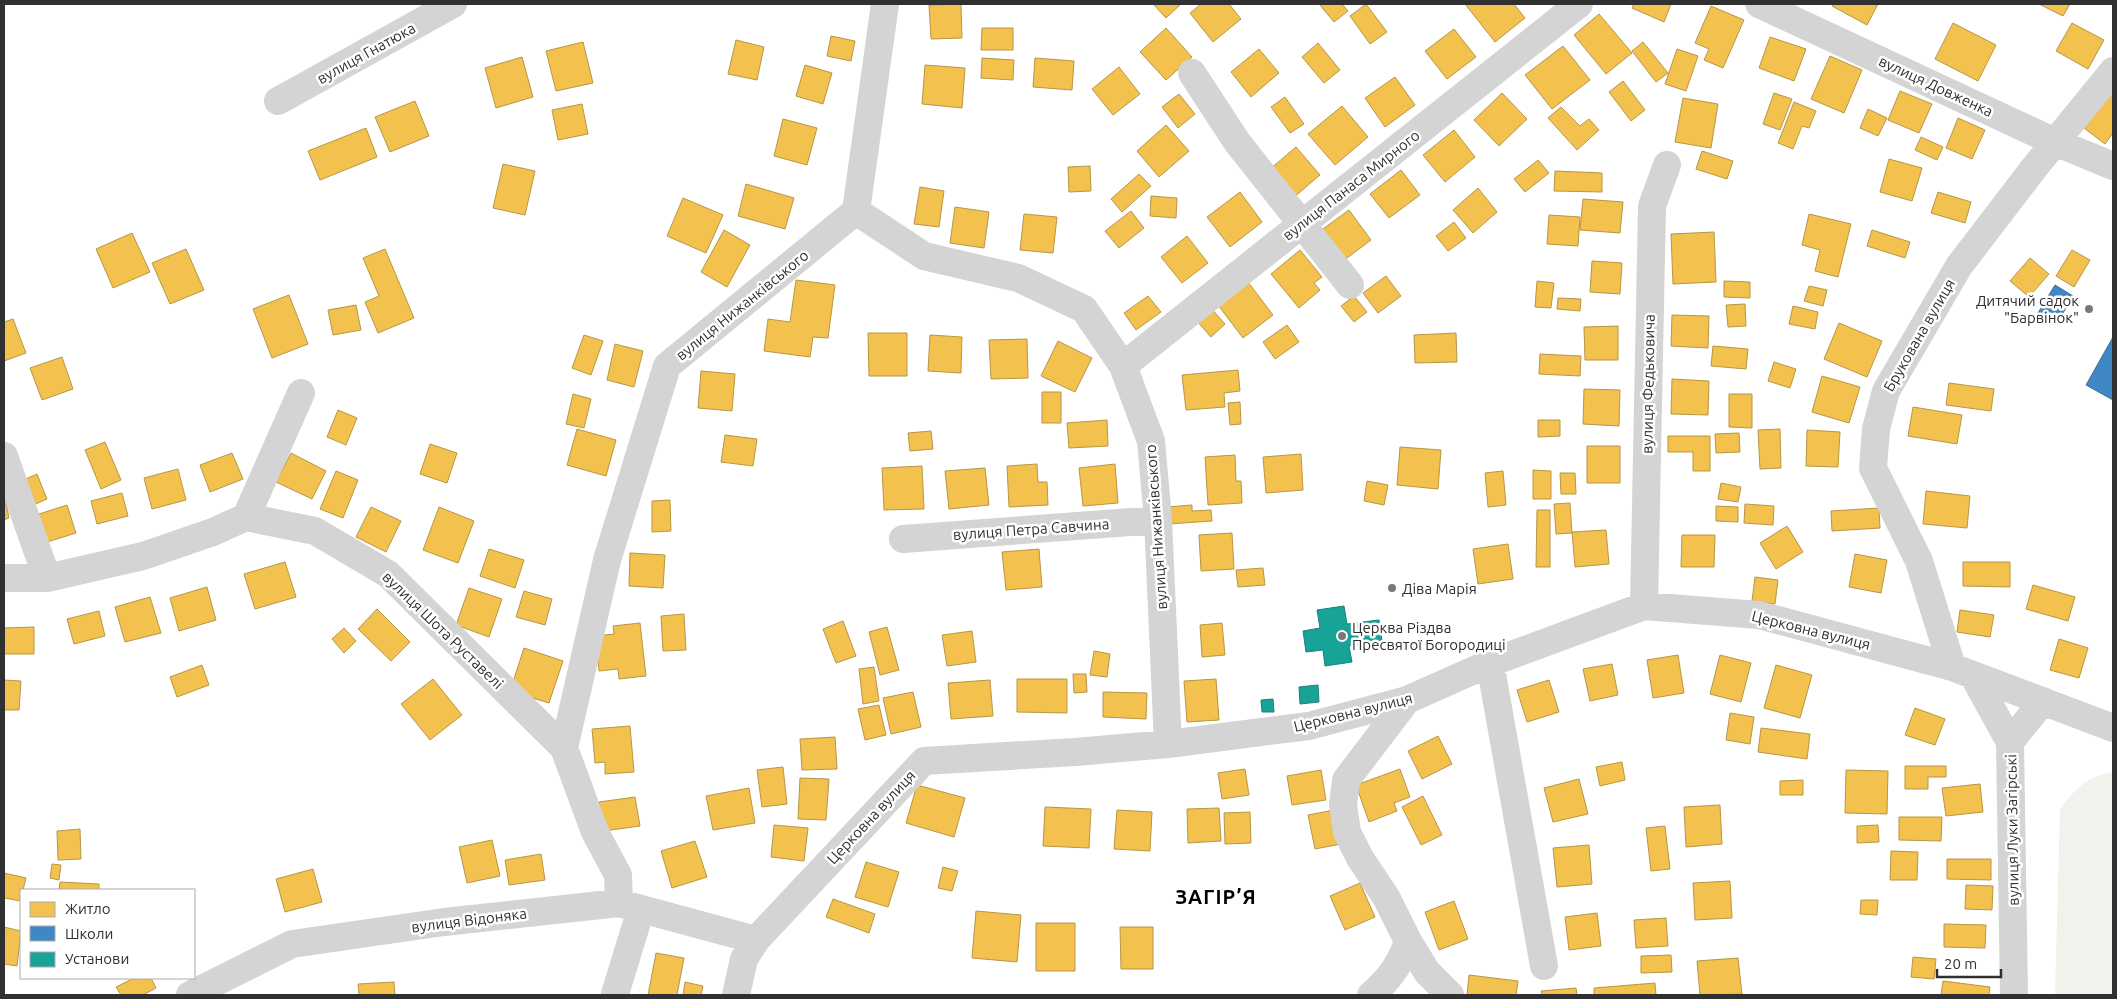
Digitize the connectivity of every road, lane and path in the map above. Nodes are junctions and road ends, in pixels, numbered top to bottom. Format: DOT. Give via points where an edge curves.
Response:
graph roads {
  1 [pos="453,4"];
  2 [pos="885,4"];
  3 [pos="1579,4"];
  4 [pos="1759,4"];
  5 [pos="2113,71"];
  6 [pos="1192,73"];
  7 [pos="278,101"];
  8 [pos="2055,142"];
  9 [pos="1667,165"];
  10 [pos="2113,166"];
  11 [pos="856,211"];
  12 [pos="1301,225"];
  13 [pos="1350,285"];
  14 [pos="1123,366"];
  15 [pos="301,393"];
  16 [pos="4,456"];
  17 [pos="246,517"];
  18 [pos="1158,520"];
  19 [pos="903,539"];
  20 [pos="4,578"];
  21 [pos="47,578"];
  22 [pos="1644,606"];
  23 [pos="1490,663"];
  24 [pos="1962,671"];
  25 [pos="1407,700"];
  26 [pos="2043,701"];
  27 [pos="2113,728"];
  28 [pos="2010,742"];
  29 [pos="1168,744"];
  30 [pos="564,748"];
  31 [pos="630,906"];
  32 [pos="756,940"];
  33 [pos="1408,941"];
  34 [pos="1544,966"];
  35 [pos="615,994"];
  36 [pos="190,995"];
  37 [pos="736,995"];
  38 [pos="1371,995"];
  39 [pos="1450,995"];
  40 [pos="2014,995"];
  1 -- 7 [label="street, вулиця Гнатюка"];
  2 -- 11 [label="street"];
  3 -- 12 [label="street, вулиця Панаса Мирного"];
  4 -- 8 [label="street, вулиця Довженка"];
  5 -- 8 [label="street, Брукована вулиця"];
  6 -- 12 [label="street" via="1237,142"];
  8 -- 10 [label="street, вулиця Довженка"];
  8 -- 24 [label="street, Брукована вулиця" via="1959,266 1886,391 1876,429 1873,468 1919,561"];
  9 -- 22 [label="street, вулиця Федьковича" via="1652,206"];
  11 -- 14 [label="street, вулиця Нижанківського" via="924,256 1018,278 1084,309"];
  11 -- 30 [label="street, вулиця Нижанківського" via="668,366 608,560"];
  12 -- 13 [label="street"];
  12 -- 14 [label="street, вулиця Панаса Мирного"];
  14 -- 18 [label="street, вулиця Нижанківського" via="1151,441"];
  15 -- 17 [label="street"];
  16 -- 21 [label="street"];
  17 -- 21 [label="street" via="214,532 144,556"];
  17 -- 30 [label="street, вулиця Шота Руставелі" via="315,531 388,574"];
  18 -- 19 [label="street, вулиця Петра Савчина"];
  18 -- 29 [label="street, вулиця Нижанківського"];
  20 -- 21 [label="street"];
  22 -- 23 [label="street, Церковна вулиця"];
  22 -- 24 [label="street, Церковна вулиця" via="1759,615"];
  23 -- 25 [label="street, Церковна вулиця"];
  23 -- 34 [label="street"];
  24 -- 26 [label="street, Церковна вулиця"];
  24 -- 28 [label="street, вулиця Луки Загірські"];
  25 -- 29 [label="street, Церковна вулиця" via="1309,726"];
  25 -- 33 [label="street" via="1346,780 1343,805 1347,832"];
  26 -- 27 [label="street, Церковна вулиця"];
  26 -- 28 [label="street"];
  28 -- 40 [label="street, вулиця Луки Загірські"];
  29 -- 32 [label="street, Церковна вулиця" via="924,761"];
  30 -- 31 [label="street, вулиця Шота Руставелі" via="595,832"];
  31 -- 32 [label="street, вулиця Відоняка"];
  31 -- 35 [label="street, вулиця Шота Руставелі"];
  31 -- 36 [label="street, вулиця Відоняка" via="444,922 292,944"];
  32 -- 37 [label="street, Церковна вулиця" via="744,959"];
  33 -- 38 [label="street" via="1402,959 1385,984"];
  33 -- 39 [label="street" via="1427,972"];
}
